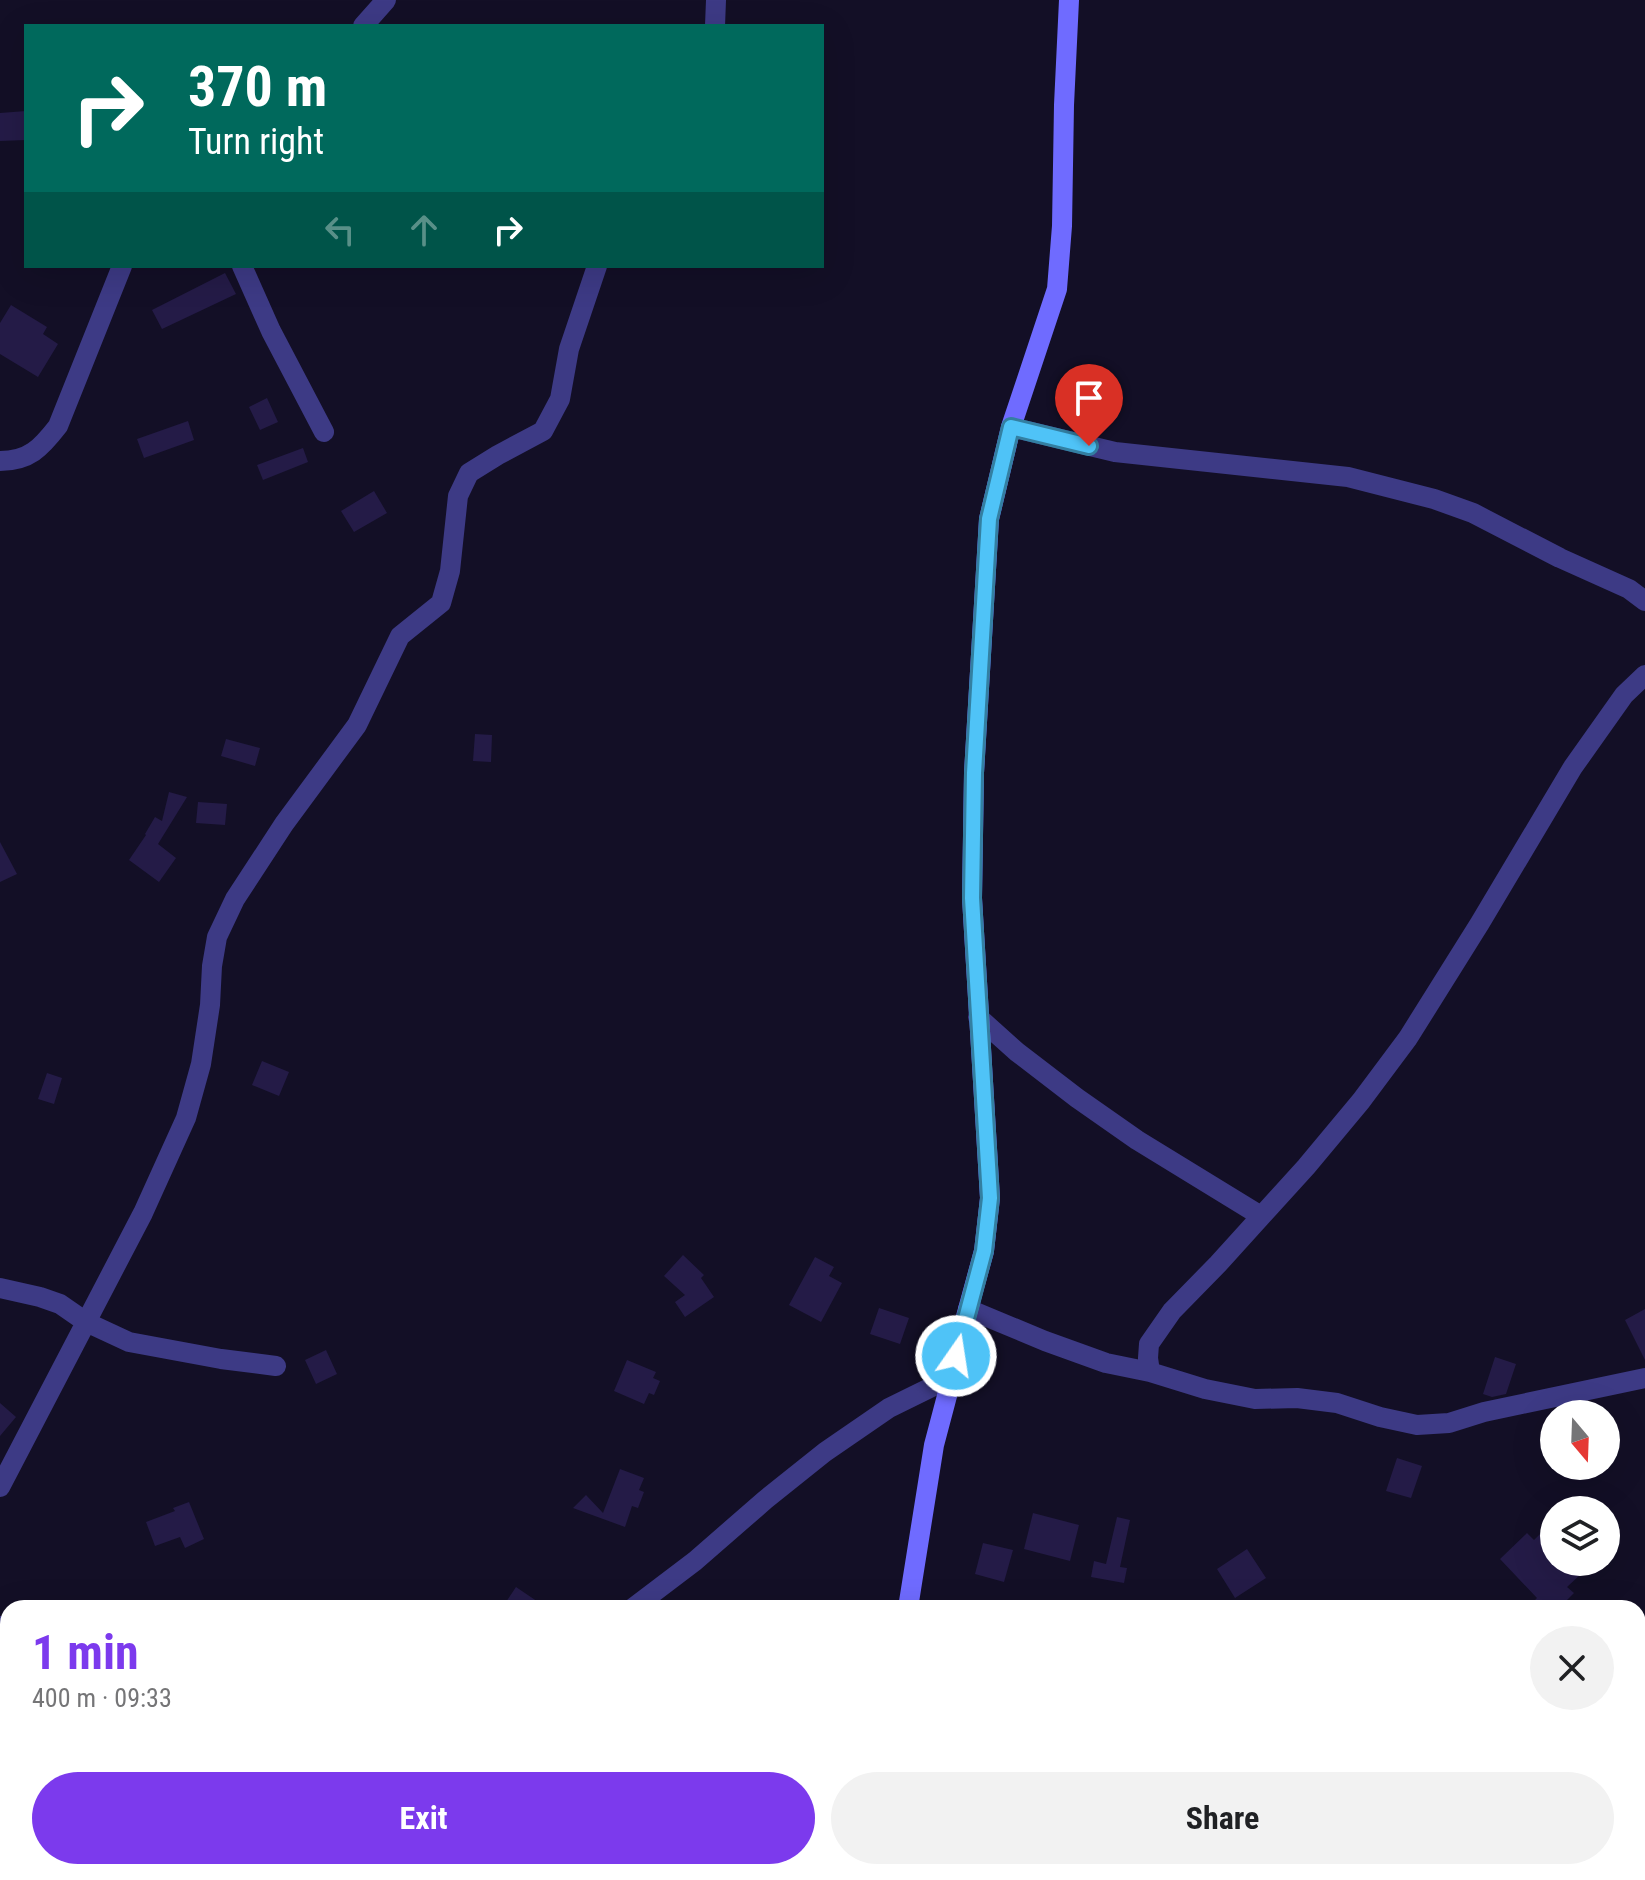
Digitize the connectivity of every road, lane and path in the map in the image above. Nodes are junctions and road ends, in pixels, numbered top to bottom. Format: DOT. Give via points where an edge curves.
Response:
graph roads {
  1 [pos="386,0"];
  2 [pos="716,0"];
  3 [pos="1069,0"];
  4 [pos="365,24"];
  5 [pos="715,24"];
  6 [pos="121,268"];
  7 [pos="243,268"];
  8 [pos="596,268"];
  9 [pos="1011,427"];
  10 [pos="324,432"];
  11 [pos="0,461"];
  12 [pos="1645,601"];
  13 [pos="1645,675"];
  14 [pos="978,1017"];
  15 [pos="1261,1216"];
  16 [pos="1,1290"];
  17 [pos="968,1309"];
  18 [pos="86,1322"];
  19 [pos="276,1366"];
  20 [pos="1150,1372"];
  21 [pos="952,1377"];
  22 [pos="1645,1378"];
  23 [pos="0,1487"];
  24 [pos="644,1600"];
  25 [pos="909,1600"];
  1 -- 4 [label="street"];
  2 -- 5 [label="street"];
  3 -- 9 [label="main road" via="1057,289"];
  6 -- 11 [label="street" via="58,426 29,455"];
  7 -- 10 [label="street"];
  8 -- 18 [label="street" via="569,349 560,399 543,431 469,473 458,496 441,603 400,636 357,725 235,899 217,937 201,1064 186,1118"];
  9 -- 12 [label="street" via="1115,452 1348,477 1434,499 1473,513"];
  9 -- 14 [label="main road" via="989,519 981,647 972,898"];
  13 -- 15 [label="street" via="1624,695 1573,767 1408,1038"];
  14 -- 15 [label="street" via="1077,1098"];
  14 -- 17 [label="main road" via="990,1198 984,1251"];
  15 -- 20 [label="street" via="1172,1311 1149,1344"];
  16 -- 18 [label="street" via="60,1304"];
  17 -- 20 [label="street" via="1106,1363"];
  17 -- 21 [label="main road"];
  18 -- 19 [label="street" via="129,1342"];
  18 -- 23 [label="street"];
  20 -- 22 [label="street" via="1255,1399 1337,1403 1417,1425 1449,1423"];
  21 -- 24 [label="street" via="889,1408 825,1452"];
  21 -- 25 [label="main road" via="934,1445"];
}
